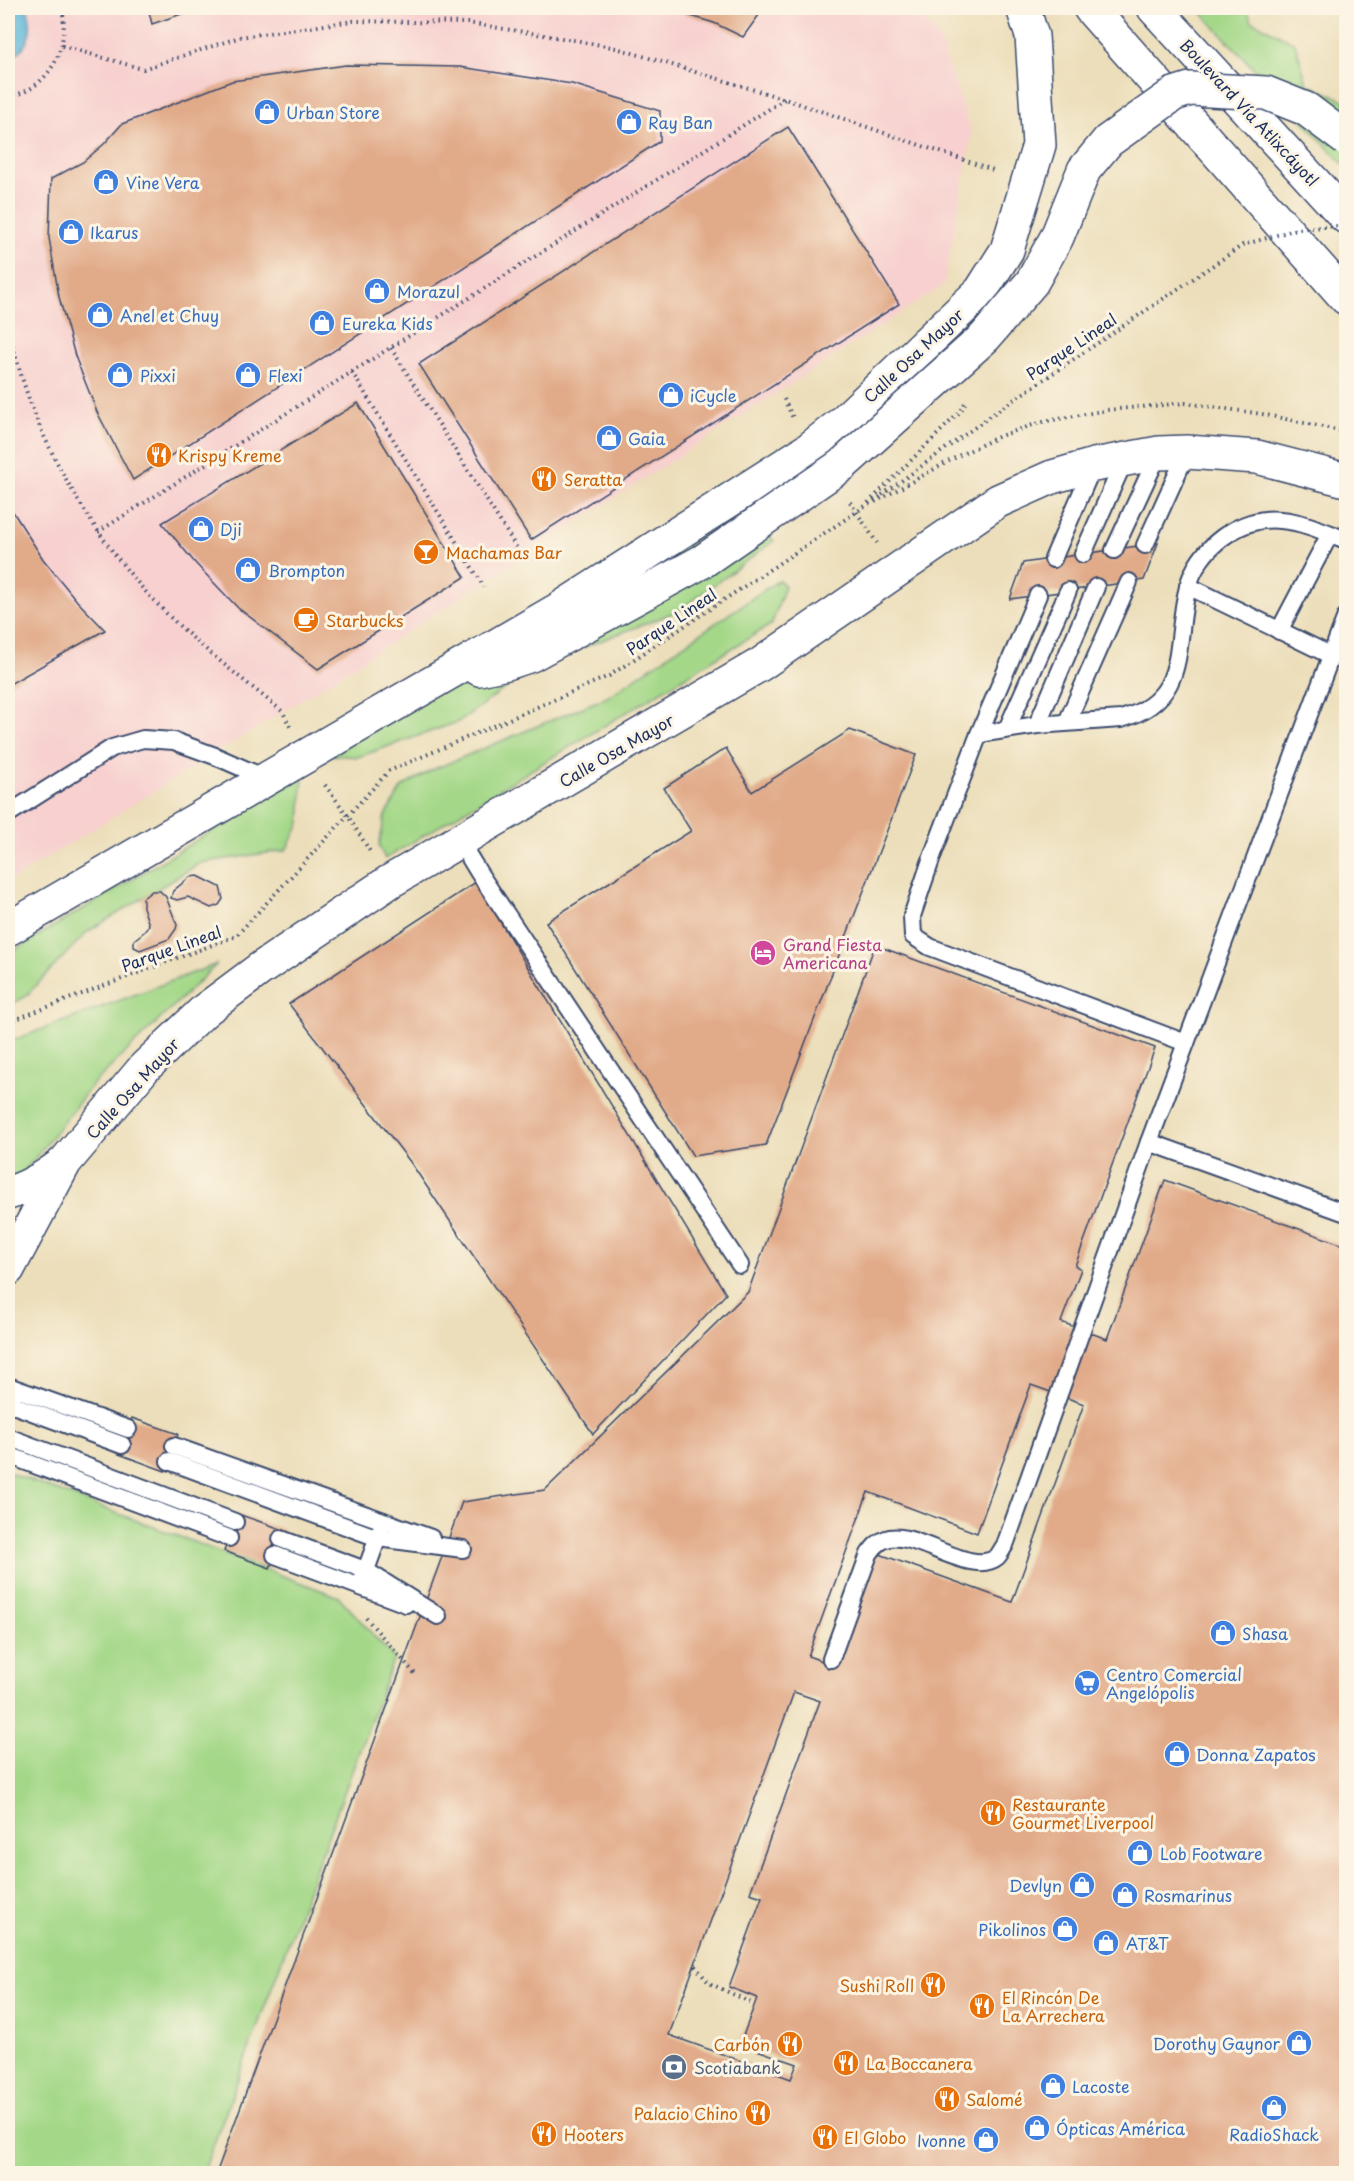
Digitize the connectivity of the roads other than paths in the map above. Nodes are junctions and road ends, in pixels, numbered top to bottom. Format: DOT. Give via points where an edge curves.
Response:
graph roads {
  1 [pos="1023,8"];
  2 [pos="1090,8"];
  3 [pos="1154,8"];
  4 [pos="1347,139"];
  5 [pos="1347,218"];
  6 [pos="1347,298"];
  7 [pos="1173,452"];
  8 [pos="1125,459"];
  9 [pos="1094,465"];
  10 [pos="1347,480"];
  11 [pos="1330,534"];
  12 [pos="1347,540"];
  13 [pos="1145,545"];
  14 [pos="1114,550"];
  15 [pos="1083,554"];
  16 [pos="1053,559"];
  17 [pos="1129,582"];
  18 [pos="1188,586"];
  19 [pos="1096,587"];
  20 [pos="1068,591"];
  21 [pos="1038,595"];
  22 [pos="1347,616"];
  23 [pos="1279,630"];
  24 [pos="1332,656"];
  25 [pos="449,674"];
  26 [pos="1067,722"];
  27 [pos="1037,725"];
  28 [pos="1007,729"];
  29 [pos="979,734"];
  30 [pos="265,778"];
  31 [pos="8,814"];
  32 [pos="459,840"];
  33 [pos="8,929"];
  34 [pos="1186,1043"];
  35 [pos="1149,1142"];
  36 [pos="65,1162"];
  37 [pos="8,1193"];
  38 [pos="1347,1213"];
  39 [pos="740,1265"];
  40 [pos="8,1269"];
  41 [pos="8,1386"];
  42 [pos="8,1398"];
  43 [pos="8,1437"];
  44 [pos="8,1455"];
  45 [pos="384,1521"];
  46 [pos="378,1538"];
  47 [pos="365,1570"];
  48 [pos="359,1587"];
  49 [pos="831,1659"];
  1 -- 25 [label="street, Calle Osa Mayor" via="1032,36 1039,145 1006,250 981,291 842,423 808,450 561,608"];
  2 -- 6 [label="street"];
  3 -- 5 [label="street, Boulevard Vía Atlixcáyotl"];
  4 -- 25 [label="street, bridge" via="1306,109 1266,93 1190,89 1174,94 1108,141 1084,170 1057,237 1032,282 985,337 842,465 703,561 531,655"];
  7 -- 8 [label="street, Calle Osa Mayor"];
  7 -- 10 [label="street, Calle Osa Mayor" via="1257,457"];
  7 -- 13 [label="lane"];
  7 -- 14 [label="lane"];
  8 -- 9 [label="street, Calle Osa Mayor"];
  8 -- 15 [label="lane"];
  9 -- 16 [label="lane"];
  9 -- 32 [label="street, Calle Osa Mayor" via="1052,477 998,501 760,664"];
  11 -- 12 [label="lane"];
  11 -- 18 [label="lane" via="1279,519 1249,524 1221,537 1201,559"];
  11 -- 23 [label="lane"];
  17 -- 26 [label="lane"];
  18 -- 23 [label="lane"];
  18 -- 26 [label="lane" via="1175,674 1155,702 1121,719"];
  19 -- 27 [label="lane"];
  20 -- 28 [label="lane"];
  21 -- 29 [label="lane"];
  22 -- 24 [label="lane"];
  23 -- 24 [label="lane"];
  24 -- 34 [label="lane"];
  25 -- 30 [label="street, Calle Osa Mayor"];
  26 -- 27 [label="lane"];
  27 -- 28 [label="lane"];
  28 -- 29 [label="lane"];
  29 -- 34 [label="lane" via="912,916 914,936 930,947"];
  30 -- 31 [label="lane" via="174,741 143,739 112,748"];
  30 -- 33 [label="street, Calle Osa Mayor"];
  32 -- 36 [label="street, Calle Osa Mayor" via="389,882 205,1010 146,1067"];
  32 -- 39 [label="lane"];
  34 -- 35 [label="lane"];
  35 -- 38 [label="lane"];
  35 -- 49 [label="lane" via="1005,1545 997,1557 985,1563 902,1538 888,1538 877,1544 869,1554"];
  36 -- 37 [label="street" via="45,1178"];
  36 -- 40 [label="street, Calle Osa Mayor"];
  41 -- 42 [label="lane" via="125,1437 24,1409"];
  43 -- 44 [label="lane" via="232,1530"];
  45 -- 46 [label="lane"];
  45 -- 46 [label="lane" via="463,1549"];
  45 -- 46 [label="lane" via="172,1454"];
  46 -- 47 [label="lane"];
  47 -- 48 [label="lane"];
  47 -- 48 [label="lane" via="438,1616"];
  47 -- 48 [label="lane" via="278,1547"];
}
